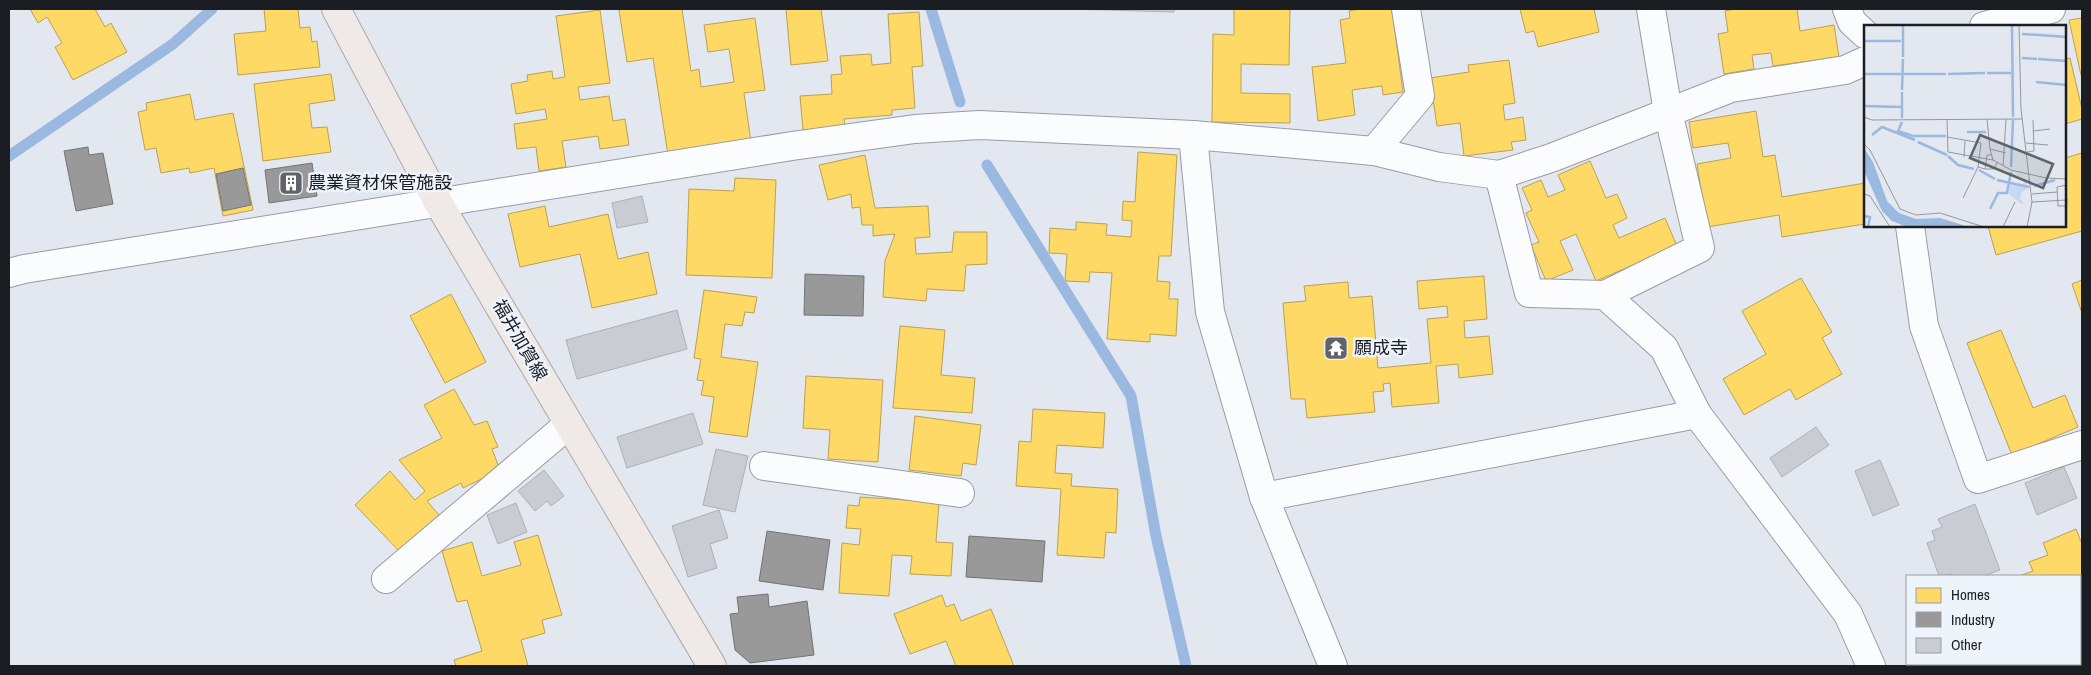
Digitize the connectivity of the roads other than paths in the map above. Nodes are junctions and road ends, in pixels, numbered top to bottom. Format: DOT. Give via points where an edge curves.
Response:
graph roads {
  1 [pos="336,9"];
  2 [pos="1406,9"];
  3 [pos="1651,9"];
  4 [pos="1847,9"];
  5 [pos="2051,9"];
  6 [pos="1988,25"];
  7 [pos="1864,33"];
  8 [pos="1864,61"];
  9 [pos="1668,112"];
  10 [pos="1193,135"];
  11 [pos="1374,151"];
  12 [pos="1500,174"];
  13 [pos="439,204"];
  14 [pos="1910,228"];
  15 [pos="9,273"];
  16 [pos="1605,295"];
  17 [pos="1697,414"];
  18 [pos="569,424"];
  19 [pos="2082,444"];
  20 [pos="764,466"];
  21 [pos="960,493"];
  22 [pos="1264,497"];
  23 [pos="386,579"];
  24 [pos="712,666"];
  25 [pos="1333,666"];
  26 [pos="1871,666"];
  1 -- 13 [label="main road, 福井加賀線"];
  2 -- 11 [label="street" via="1420,96"];
  3 -- 9 [label="street"];
  4 -- 7 [label="street" via="1852,22"];
  5 -- 6 [label="street"];
  8 -- 9 [label="street" via="1845,70 1731,88"];
  9 -- 12 [label="street" via="1551,158"];
  9 -- 16 [label="street" via="1700,248"];
  10 -- 11 [label="street"];
  10 -- 13 [label="street" via="978,125 915,129"];
  10 -- 22 [label="street" via="1210,312"];
  11 -- 12 [label="street" via="1439,168"];
  12 -- 16 [label="street" via="1529,294"];
  13 -- 15 [label="street"];
  13 -- 18 [label="main road, 福井加賀線"];
  14 -- 19 [label="street" via="1924,326 1978,479"];
  16 -- 17 [label="street" via="1664,348"];
  17 -- 22 [label="street"];
  17 -- 26 [label="street" via="1848,614"];
  18 -- 23 [label="street"];
  18 -- 24 [label="main road, 福井加賀線"];
  20 -- 21 [label="street"];
  22 -- 25 [label="street"];
}
